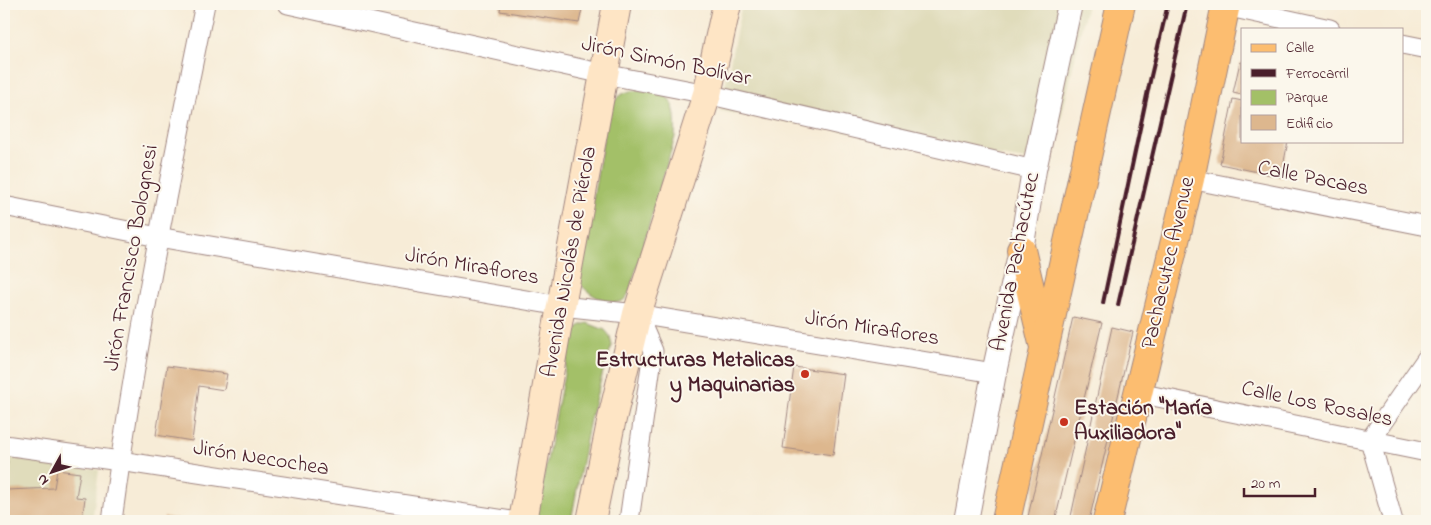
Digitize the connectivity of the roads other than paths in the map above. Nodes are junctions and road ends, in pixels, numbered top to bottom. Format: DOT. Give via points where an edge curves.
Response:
graph roads {
  1 [pos="205,4"];
  2 [pos="288,4"];
  3 [pos="617,4"];
  4 [pos="727,4"];
  5 [pos="1070,4"];
  6 [pos="1121,4"];
  7 [pos="1225,5"];
  8 [pos="1326,28"];
  9 [pos="1404,44"];
  10 [pos="1427,49"];
  11 [pos="604,74"];
  12 [pos="707,94"];
  13 [pos="1034,170"];
  14 [pos="1190,179"];
  15 [pos="4,206"];
  16 [pos="1427,226"];
  17 [pos="158,237"];
  18 [pos="1021,250"];
  19 [pos="561,306"];
  20 [pos="637,314"];
  21 [pos="1044,350"];
  22 [pos="1427,358"];
  23 [pos="994,373"];
  24 [pos="1138,393"];
  25 [pos="1370,440"];
  26 [pos="4,445"];
  27 [pos="1427,452"];
  28 [pos="120,461"];
  29 [pos="112,521"];
  30 [pos="511,521"];
  31 [pos="523,521"];
  32 [pos="591,521"];
  33 [pos="629,521"];
  34 [pos="966,521"];
  35 [pos="1006,521"];
  36 [pos="1107,521"];
  37 [pos="1393,521"];
  1 -- 17 [label="street, Jirón Francisco Bolognesi"];
  2 -- 11 [label="street, Jirón Simón Bolívar"];
  3 -- 11 [label="main road, Avenida Nicolás de Piérola"];
  4 -- 12 [label="main road"];
  5 -- 13 [label="street, Avenida Pachacútec"];
  6 -- 21 [label="main road"];
  7 -- 8 [label="street"];
  7 -- 14 [label="main road, Pachacutec Avenue"];
  9 -- 10 [label="street"];
  11 -- 12 [label="street, Jirón Simón Bolívar"];
  11 -- 19 [label="main road, Avenida Nicolás de Piérola"];
  12 -- 13 [label="street, Jirón Simón Bolívar"];
  12 -- 20 [label="main road"];
  13 -- 18 [label="street, Avenida Pachacútec"];
  14 -- 16 [label="street, Calle Pacaes"];
  14 -- 24 [label="main road, Pachacutec Avenue"];
  15 -- 17 [label="street, Jirón Miraflores"];
  17 -- 19 [label="street, Jirón Miraflores"];
  17 -- 28 [label="street, Jirón Francisco Bolognesi"];
  18 -- 21 [label="main road"];
  18 -- 23 [label="street, Avenida Pachacútec"];
  19 -- 20 [label="street, Jirón Miraflores"];
  19 -- 31 [label="main road, Avenida Nicolás de Piérola"];
  20 -- 23 [label="street, Jirón Miraflores"];
  20 -- 32 [label="main road"];
  20 -- 33 [label="street" via="653,351"];
  21 -- 35 [label="main road"];
  22 -- 25 [label="street"];
  23 -- 34 [label="street, Avenida Pachacútec"];
  24 -- 25 [label="street, Calle Los Rosales"];
  24 -- 36 [label="main road, Pachacutec Avenue"];
  25 -- 27 [label="street, Calle Los Rosales"];
  25 -- 37 [label="street"];
  26 -- 28 [label="street, Jirón Necochea"];
  28 -- 29 [label="street, Jirón Francisco Bolognesi"];
  28 -- 30 [label="street, Jirón Necochea"];
}
